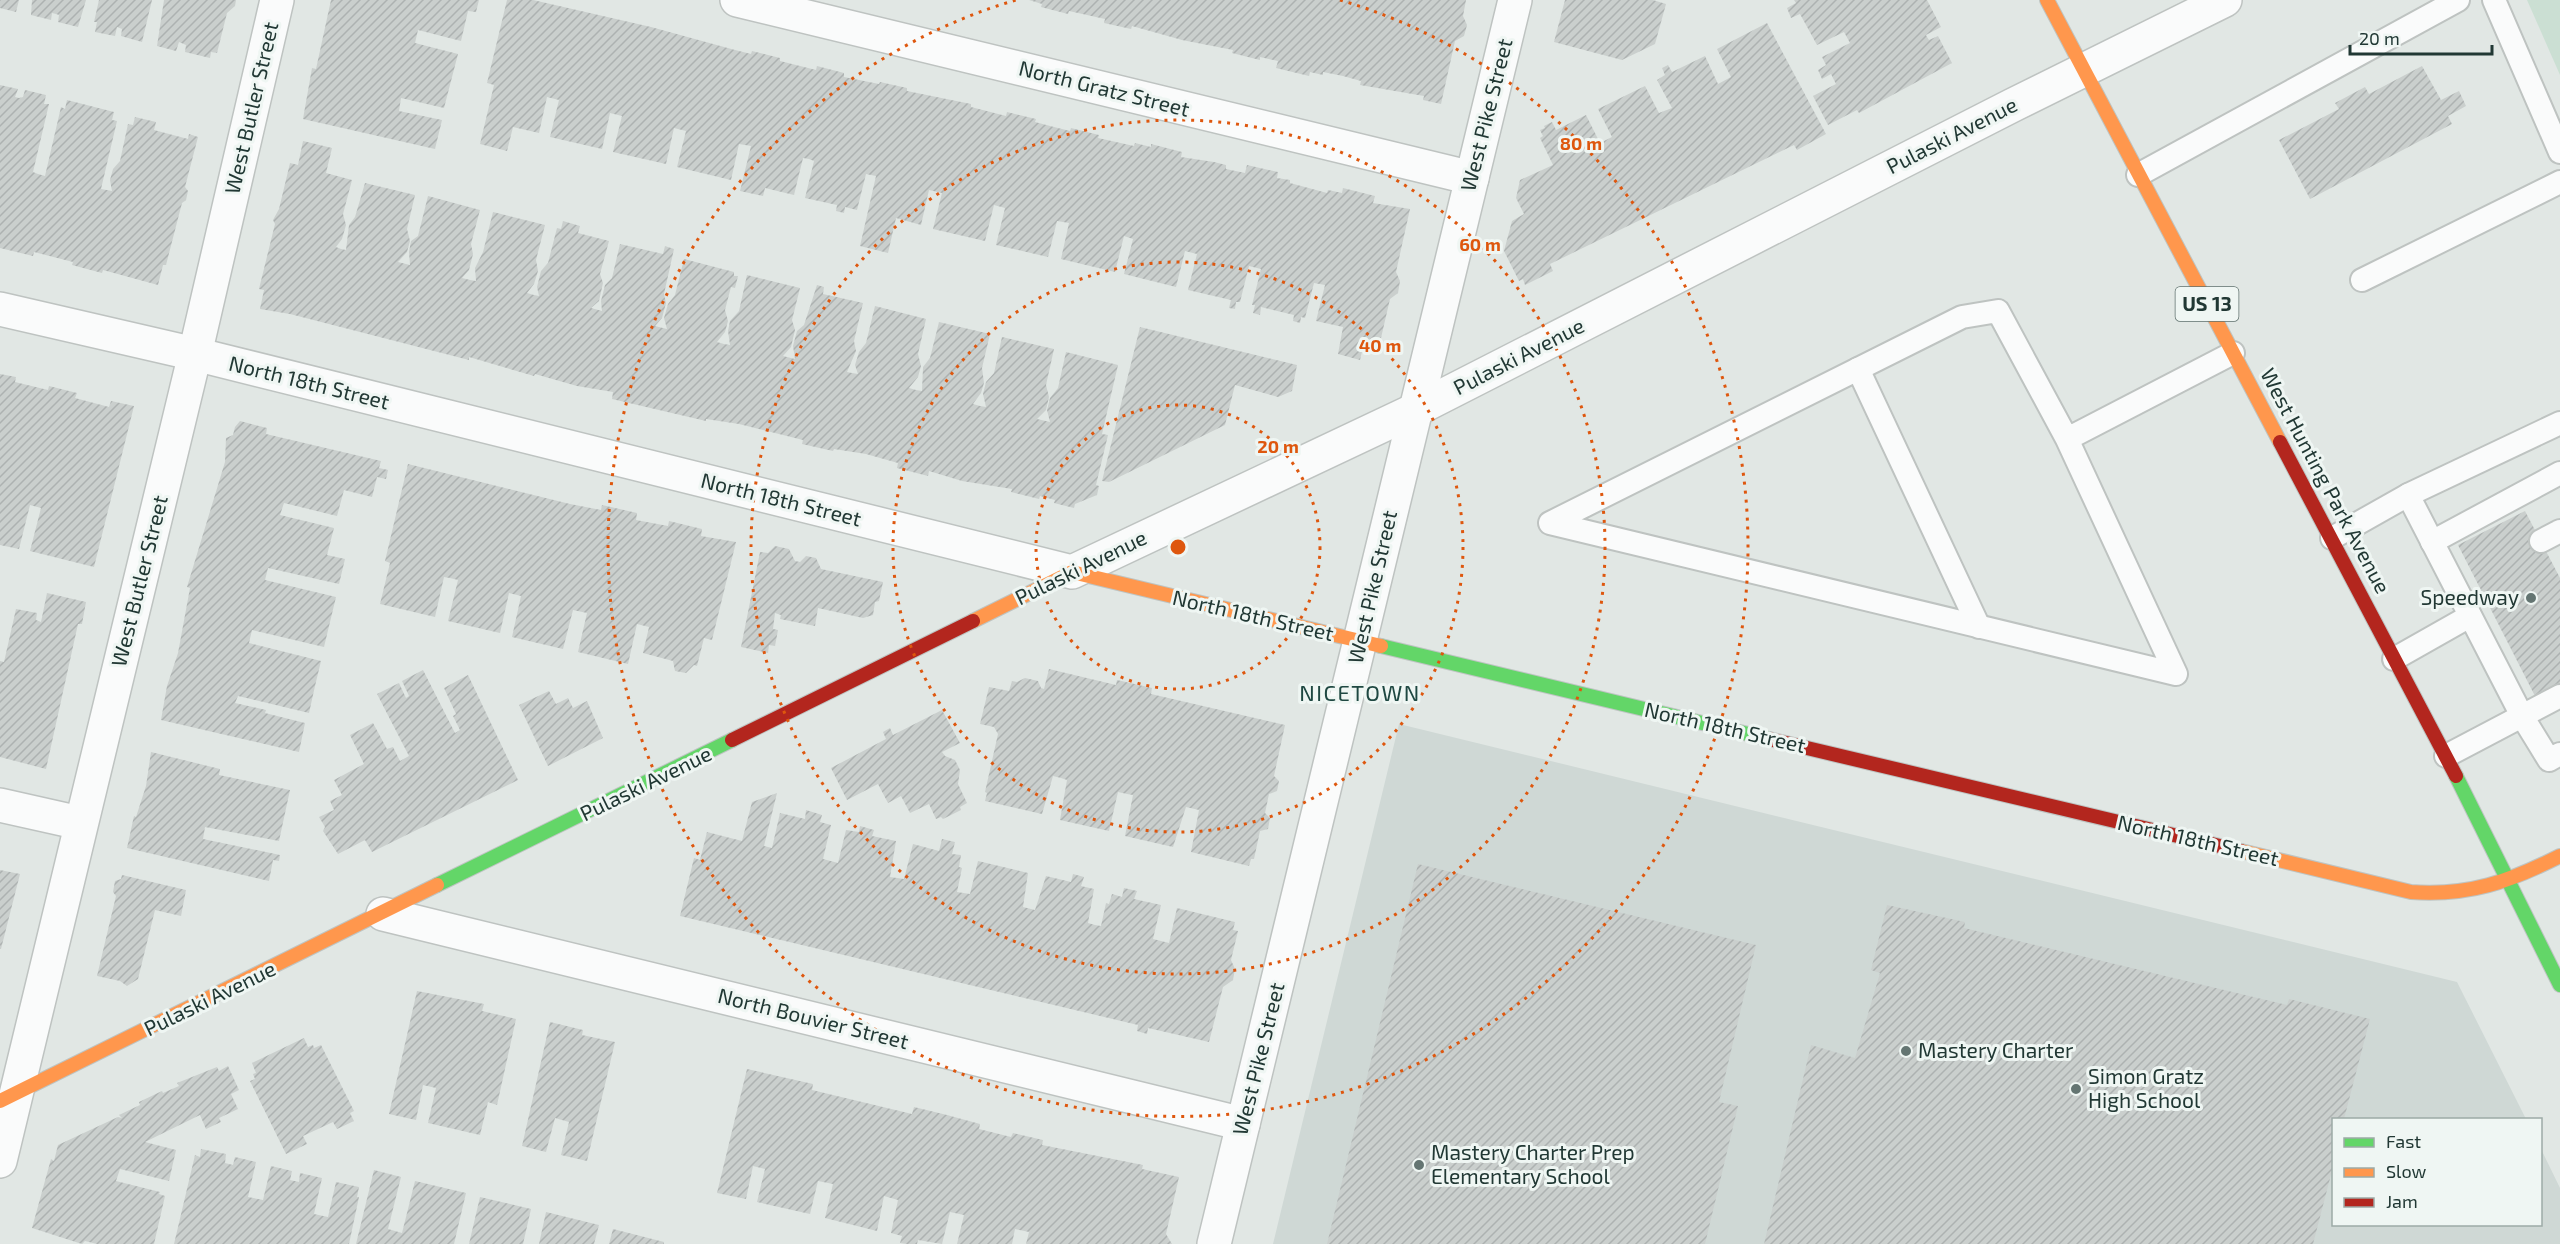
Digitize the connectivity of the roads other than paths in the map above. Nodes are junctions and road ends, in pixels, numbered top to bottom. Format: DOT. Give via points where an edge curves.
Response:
graph roads {
  1 [pos="277,0"];
  2 [pos="737,0"];
  3 [pos="1515,0"];
  4 [pos="2047,0"];
  5 [pos="2225,0"];
  6 [pos="2458,0"];
  7 [pos="2494,0"];
  8 [pos="2083,70"];
  9 [pos="2560,152"];
  10 [pos="2138,175"];
  11 [pos="1472,178"];
  12 [pos="2560,182"];
  13 [pos="2361,280"];
  14 [pos="0,309"];
  15 [pos="2234,353"];
  16 [pos="195,354"];
  17 [pos="1858,369"];
  18 [pos="1415,410"];
  19 [pos="2560,423"];
  20 [pos="2067,439"];
  21 [pos="2560,473"];
  22 [pos="2408,495"];
  23 [pos="2332,538"];
  24 [pos="2432,542"];
  25 [pos="1072,572"];
  26 [pos="2470,616"];
  27 [pos="1979,627"];
  28 [pos="1360,641"];
  29 [pos="2394,659"];
  30 [pos="2560,696"];
  31 [pos="2522,716"];
  32 [pos="2560,754"];
  33 [pos="2446,756"];
  34 [pos="0,805"];
  35 [pos="80,823"];
  36 [pos="2560,856"];
  37 [pos="2508,882"];
  38 [pos="383,914"];
  39 [pos="2560,985"];
  40 [pos="8,1097"];
  41 [pos="1243,1124"];
  42 [pos="0,1161"];
  43 [pos="1214,1244"];
  1 -- 16 [label="street, West Butler Street"];
  2 -- 11 [label="street, North Gratz Street"];
  3 -- 11 [label="street, West Pike Street"];
  4 -- 8 [label="street, West Hunting Park Avenue / US 13"];
  5 -- 8 [label="street, Pulaski Avenue"];
  6 -- 10 [label="lane"];
  7 -- 9 [label="lane"];
  8 -- 10 [label="street, West Hunting Park Avenue / US 13"];
  8 -- 18 [label="street, Pulaski Avenue"];
  10 -- 15 [label="street, West Hunting Park Avenue / US 13"];
  11 -- 18 [label="street, West Pike Street"];
  12 -- 13 [label="lane"];
  14 -- 16 [label="street, North 18th Street"];
  15 -- 20 [label="lane"];
  15 -- 23 [label="street, West Hunting Park Avenue / US 13"];
  16 -- 25 [label="street, North 18th Street"];
  16 -- 35 [label="street, West Butler Street"];
  17 -- 20 [label="lane" via="1962,317 1998,312"];
  17 -- 27 [label="lane"];
  17 -- 27 [label="lane" via="1550,524"];
  18 -- 25 [label="street, Pulaski Avenue"];
  18 -- 28 [label="street, West Pike Street"];
  19 -- 22 [label="lane"];
  20 -- 27 [label="lane" via="2176,674"];
  21 -- 24 [label="lane"];
  22 -- 23 [label="lane"];
  22 -- 24 [label="lane"];
  23 -- 29 [label="street, West Hunting Park Avenue / US 13"];
  24 -- 26 [label="lane" via="2464,579"];
  25 -- 28 [label="street, North 18th Street"];
  25 -- 38 [label="street, Pulaski Avenue"];
  26 -- 29 [label="lane"];
  26 -- 31 [label="lane" via="2516,682"];
  28 -- 37 [label="street, North 18th Street" via="2411,891 2460,894"];
  28 -- 41 [label="street, West Pike Street"];
  29 -- 33 [label="street, West Hunting Park Avenue / US 13"];
  30 -- 31 [label="lane"];
  31 -- 32 [label="lane" via="2549,760"];
  31 -- 33 [label="lane"];
  33 -- 37 [label="street, West Hunting Park Avenue / US 13"];
  34 -- 35 [label="street"];
  35 -- 40 [label="street, West Butler Street"];
  36 -- 37 [label="street, North 18th Street"];
  37 -- 39 [label="street, West Hunting Park Avenue / US 13"];
  38 -- 40 [label="street, Pulaski Avenue"];
  38 -- 41 [label="street, North Bouvier Street"];
  40 -- 42 [label="street, West Butler Street"];
  41 -- 43 [label="street, West Pike Street"];
}
